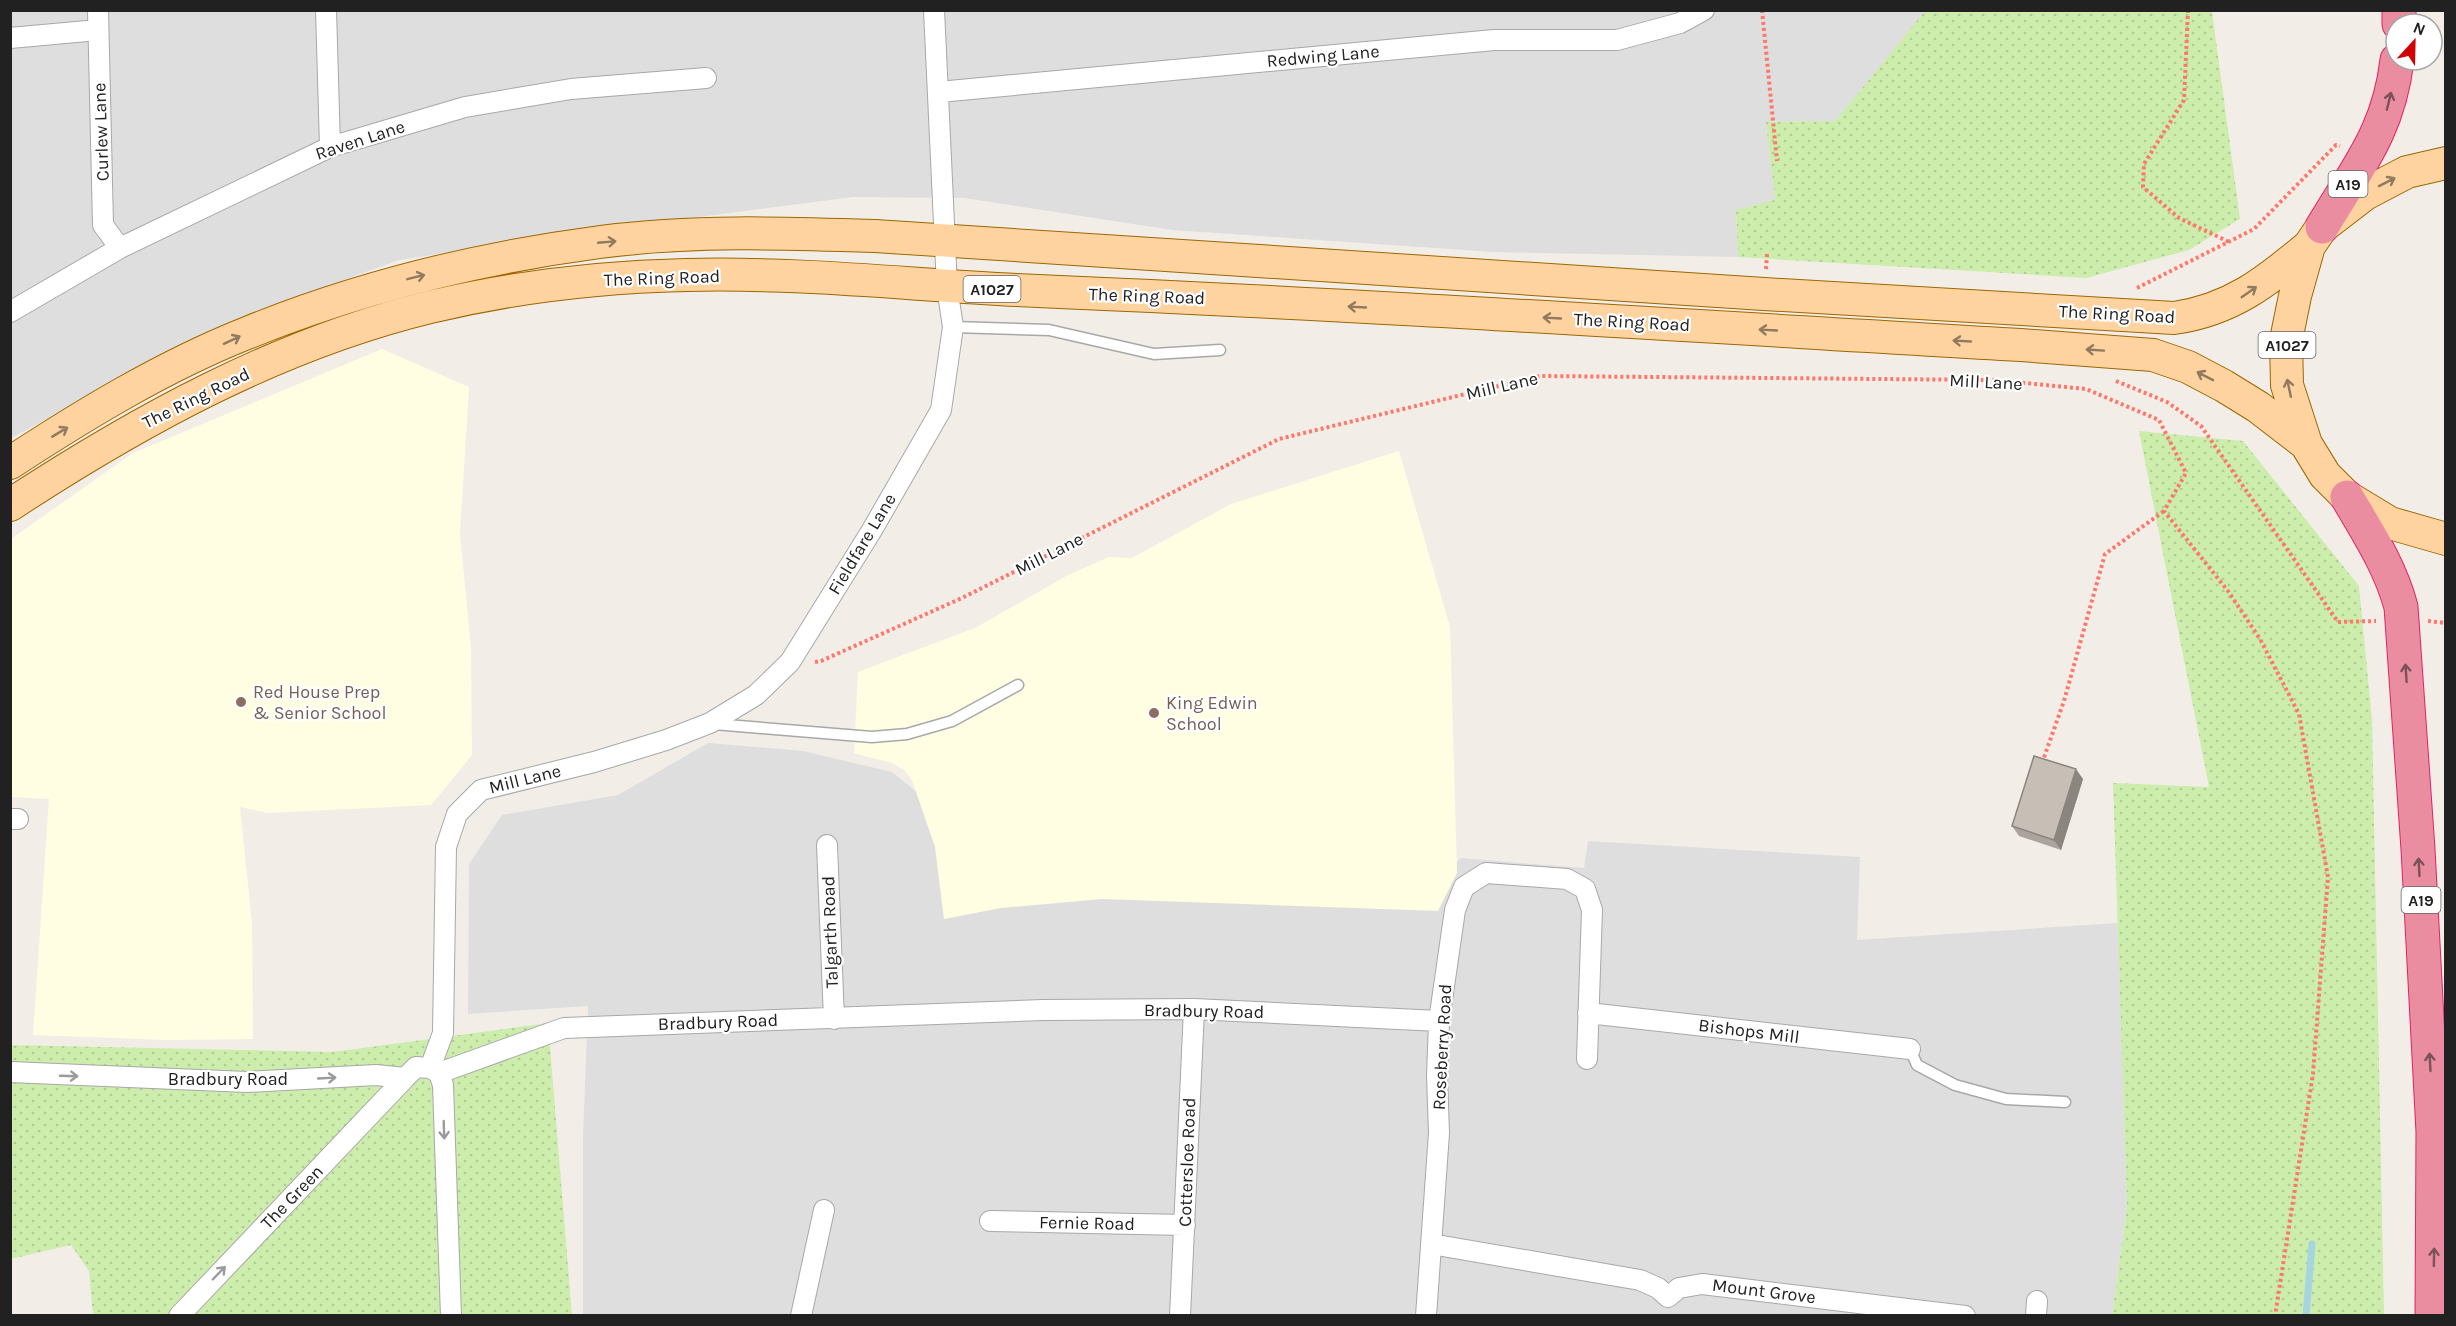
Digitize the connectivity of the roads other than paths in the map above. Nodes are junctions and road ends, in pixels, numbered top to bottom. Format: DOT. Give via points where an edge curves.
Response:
graph roads {
  1 [pos="98,10"];
  2 [pos="326,10"];
  3 [pos="934,10"];
  4 [pos="1704,10"];
  5 [pos="98,30"];
  6 [pos="10,38"];
  7 [pos="2395,72"];
  8 [pos="706,78"];
  9 [pos="939,92"];
  10 [pos="330,147"];
  11 [pos="2445,163"];
  12 [pos="2315,237"];
  13 [pos="945,240"];
  14 [pos="120,248"];
  15 [pos="947,287"];
  16 [pos="10,312"];
  17 [pos="953,327"];
  18 [pos="1220,350"];
  19 [pos="2306,444"];
  20 [pos="10,463"];
  21 [pos="2347,497"];
  22 [pos="10,505"];
  23 [pos="2442,538"];
  24 [pos="1018,685"];
  25 [pos="710,723"];
  26 [pos="827,845"];
  27 [pos="1194,1009"];
  28 [pos="1588,1013"];
  29 [pos="834,1019"];
  30 [pos="1439,1021"];
  31 [pos="1910,1049"];
  32 [pos="1587,1059"];
  33 [pos="435,1070"];
  34 [pos="10,1072"];
  35 [pos="405,1078"];
  36 [pos="2065,1102"];
  37 [pos="824,1210"];
  38 [pos="990,1221"];
  39 [pos="1185,1225"];
  40 [pos="1431,1244"];
  41 [pos="1668,1306"];
  42 [pos="179,1316"];
  43 [pos="451,1316"];
  44 [pos="801,1316"];
  45 [pos="1180,1316"];
  46 [pos="1426,1316"];
  47 [pos="1965,1316"];
  48 [pos="2432,1316"];
  1 -- 5 [label="street, Curlew Lane"];
  2 -- 10 [label="street"];
  3 -- 9 [label="street"];
  4 -- 9 [label="street, Redwing Lane" via="1680,23 1617,40 1494,40"];
  5 -- 6 [label="street"];
  5 -- 14 [label="street, Curlew Lane" via="103,225"];
  12 -- 7 [label="highway, A19, one-way" via="2375,141 2385,119"];
  8 -- 10 [label="street, Raven Lane" via="571,90 465,107"];
  9 -- 13 [label="street"];
  10 -- 14 [label="street, Raven Lane"];
  12 -- 11 [label="main road, The Ring Road, one-way" via="2365,194 2407,172"];
  13 -- 12 [label="main road, The Ring Road, one-way" via="2174,318 2196,315 2238,299"];
  19 -- 12 [label="main road, A1027, one-way" via="2287,385 2286,340 2295,296"];
  13 -- 15 [label="street"];
  20 -- 13 [label="main road, The Ring Road, one-way" via="166,371 245,334 385,284 454,267 603,242 694,236 779,233"];
  14 -- 16 [label="street, Raven Lane"];
  15 -- 17 [label="street, Fieldfare Lane"];
  19 -- 15 [label="main road, The Ring Road / A1027, one-way" via="2224,386 2188,367 2153,355 1214,298"];
  15 -- 22 [label="main road, The Ring Road / A1027" via="778,276 686,275 561,283 429,307 325,339 195,394 107,443"];
  17 -- 18 [label="lane" via="1049,330 1154,354"];
  17 -- 25 [label="street, Fieldfare Lane" via="941,410 872,530 790,662 756,695"];
  19 -- 21 [label="main road, A1027" via="2325,476"];
  21 -- 23 [label="main road, A1027" via="2390,523"];
  48 -- 21 [label="highway, A19, one-way" via="2433,1132 2401,607 2394,580"];
  24 -- 25 [label="lane" via="952,722 907,734 872,737"];
  25 -- 33 [label="street, Mill Lane" via="594,762 481,790 457,814 446,847 443,1033"];
  26 -- 29 [label="street, Talgarth Road"];
  27 -- 29 [label="street, Bradbury Road" via="1042,1010"];
  27 -- 30 [label="street, Bradbury Road"];
  27 -- 39 [label="street, Cottersloe Road"];
  28 -- 30 [label="street, Roseberry Road" via="1592,910 1585,889 1567,879 1486,873 1464,887 1455,910"];
  28 -- 31 [label="street, Bishops Mill"];
  28 -- 32 [label="street"];
  29 -- 33 [label="street, Bradbury Road" via="564,1028"];
  30 -- 40 [label="street, Roseberry Road" via="1439,1133"];
  31 -- 36 [label="lane" via="1917,1065 1955,1085 2006,1100"];
  33 -- 35 [label="street, Bradbury Road" via="416,1067"];
  33 -- 43 [label="street, Mill Lane, one-way" via="443,1085"];
  34 -- 35 [label="street, Bradbury Road, one-way" via="247,1082 376,1075"];
  42 -- 35 [label="street, The Green, one-way"];
  37 -- 44 [label="street"];
  38 -- 39 [label="street, Fernie Road"];
  39 -- 45 [label="street, Cottersloe Road"];
  40 -- 41 [label="street, Mount Grove" via="1640,1280 1658,1288"];
  40 -- 46 [label="street, Roseberry Road"];
  41 -- 47 [label="street, Mount Grove" via="1679,1288 1702,1284"];
}
